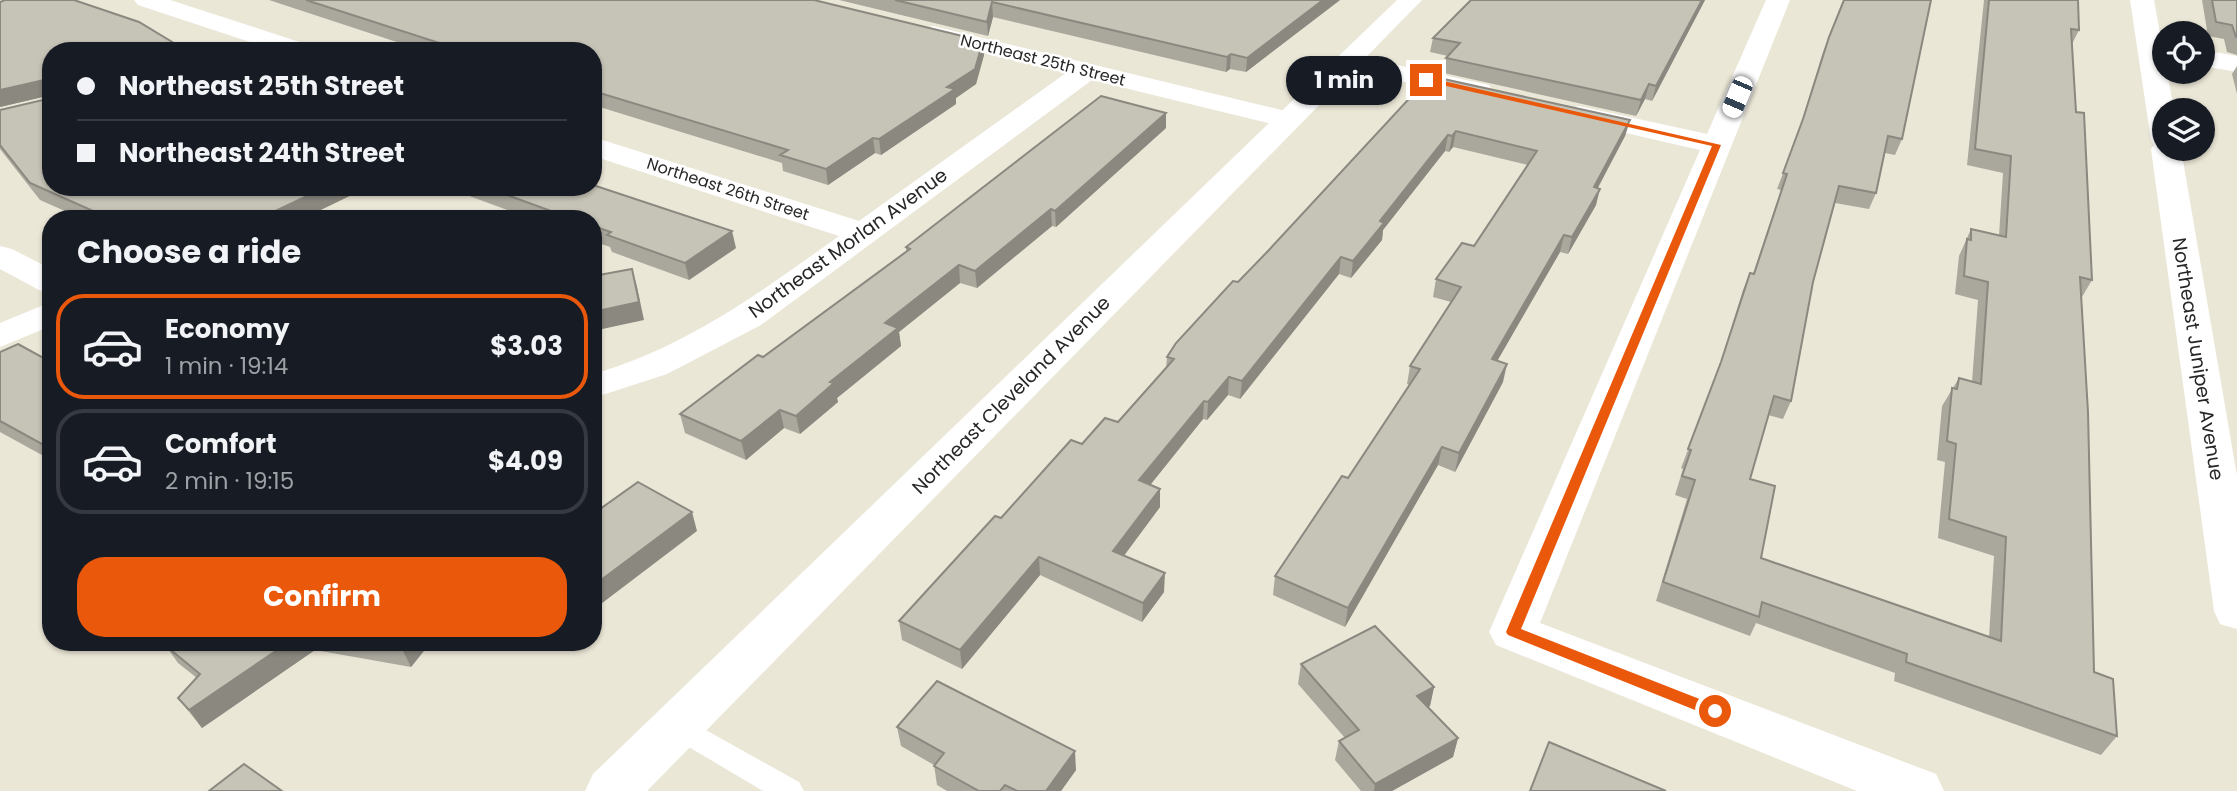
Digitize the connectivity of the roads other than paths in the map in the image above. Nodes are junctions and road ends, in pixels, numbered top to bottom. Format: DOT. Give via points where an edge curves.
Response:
graph roads {
  1 [pos="146,0"];
  2 [pos="1410,0"];
  3 [pos="1778,0"];
  4 [pos="2142,0"];
  5 [pos="904,26"];
  6 [pos="2152,31"];
  7 [pos="264,38"];
  8 [pos="253,42"];
  9 [pos="276,42"];
  10 [pos="2215,60"];
  11 [pos="1347,62"];
  12 [pos="2237,64"];
  13 [pos="1087,71"];
  14 [pos="1506,97"];
  15 [pos="1558,109"];
  16 [pos="1288,120"];
  17 [pos="1717,145"];
  18 [pos="602,149"];
  19 [pos="2168,161"];
  20 [pos="862,233"];
  21 [pos="0,256"];
  22 [pos="42,278"];
  23 [pos="42,317"];
  24 [pos="0,336"];
  25 [pos="602,383"];
  26 [pos="2237,611"];
  27 [pos="677,726"];
  28 [pos="612,791"];
  29 [pos="789,791"];
  30 [pos="1917,791"];
  1 -- 7 [label="street"];
  2 -- 11 [label="street, Northeast Cleveland Avenue"];
  3 -- 17 [label="street"];
  4 -- 6 [label="street"];
  5 -- 13 [label="street, Northeast 25th Street"];
  7 -- 8 [label="street"];
  7 -- 9 [label="street"];
  10 -- 12 [label="street"];
  11 -- 14 [label="street"];
  11 -- 16 [label="street, Northeast Cleveland Avenue"];
  13 -- 16 [label="street, Northeast 25th Street"];
  13 -- 20 [label="street, Northeast Morlan Avenue"];
  15 -- 17 [label="street"];
  16 -- 27 [label="street, Northeast Cleveland Avenue"];
  17 -- 30 [label="street" via="1513,632"];
  18 -- 20 [label="street, Northeast 26th Street"];
  19 -- 26 [label="street, Northeast Juniper Avenue"];
  20 -- 25 [label="street, Northeast Morlan Avenue" via="748,317 654,366"];
  21 -- 22 [label="street"];
  23 -- 24 [label="street"];
  27 -- 28 [label="street, Northeast Cleveland Avenue"];
  27 -- 29 [label="lane"];
}
